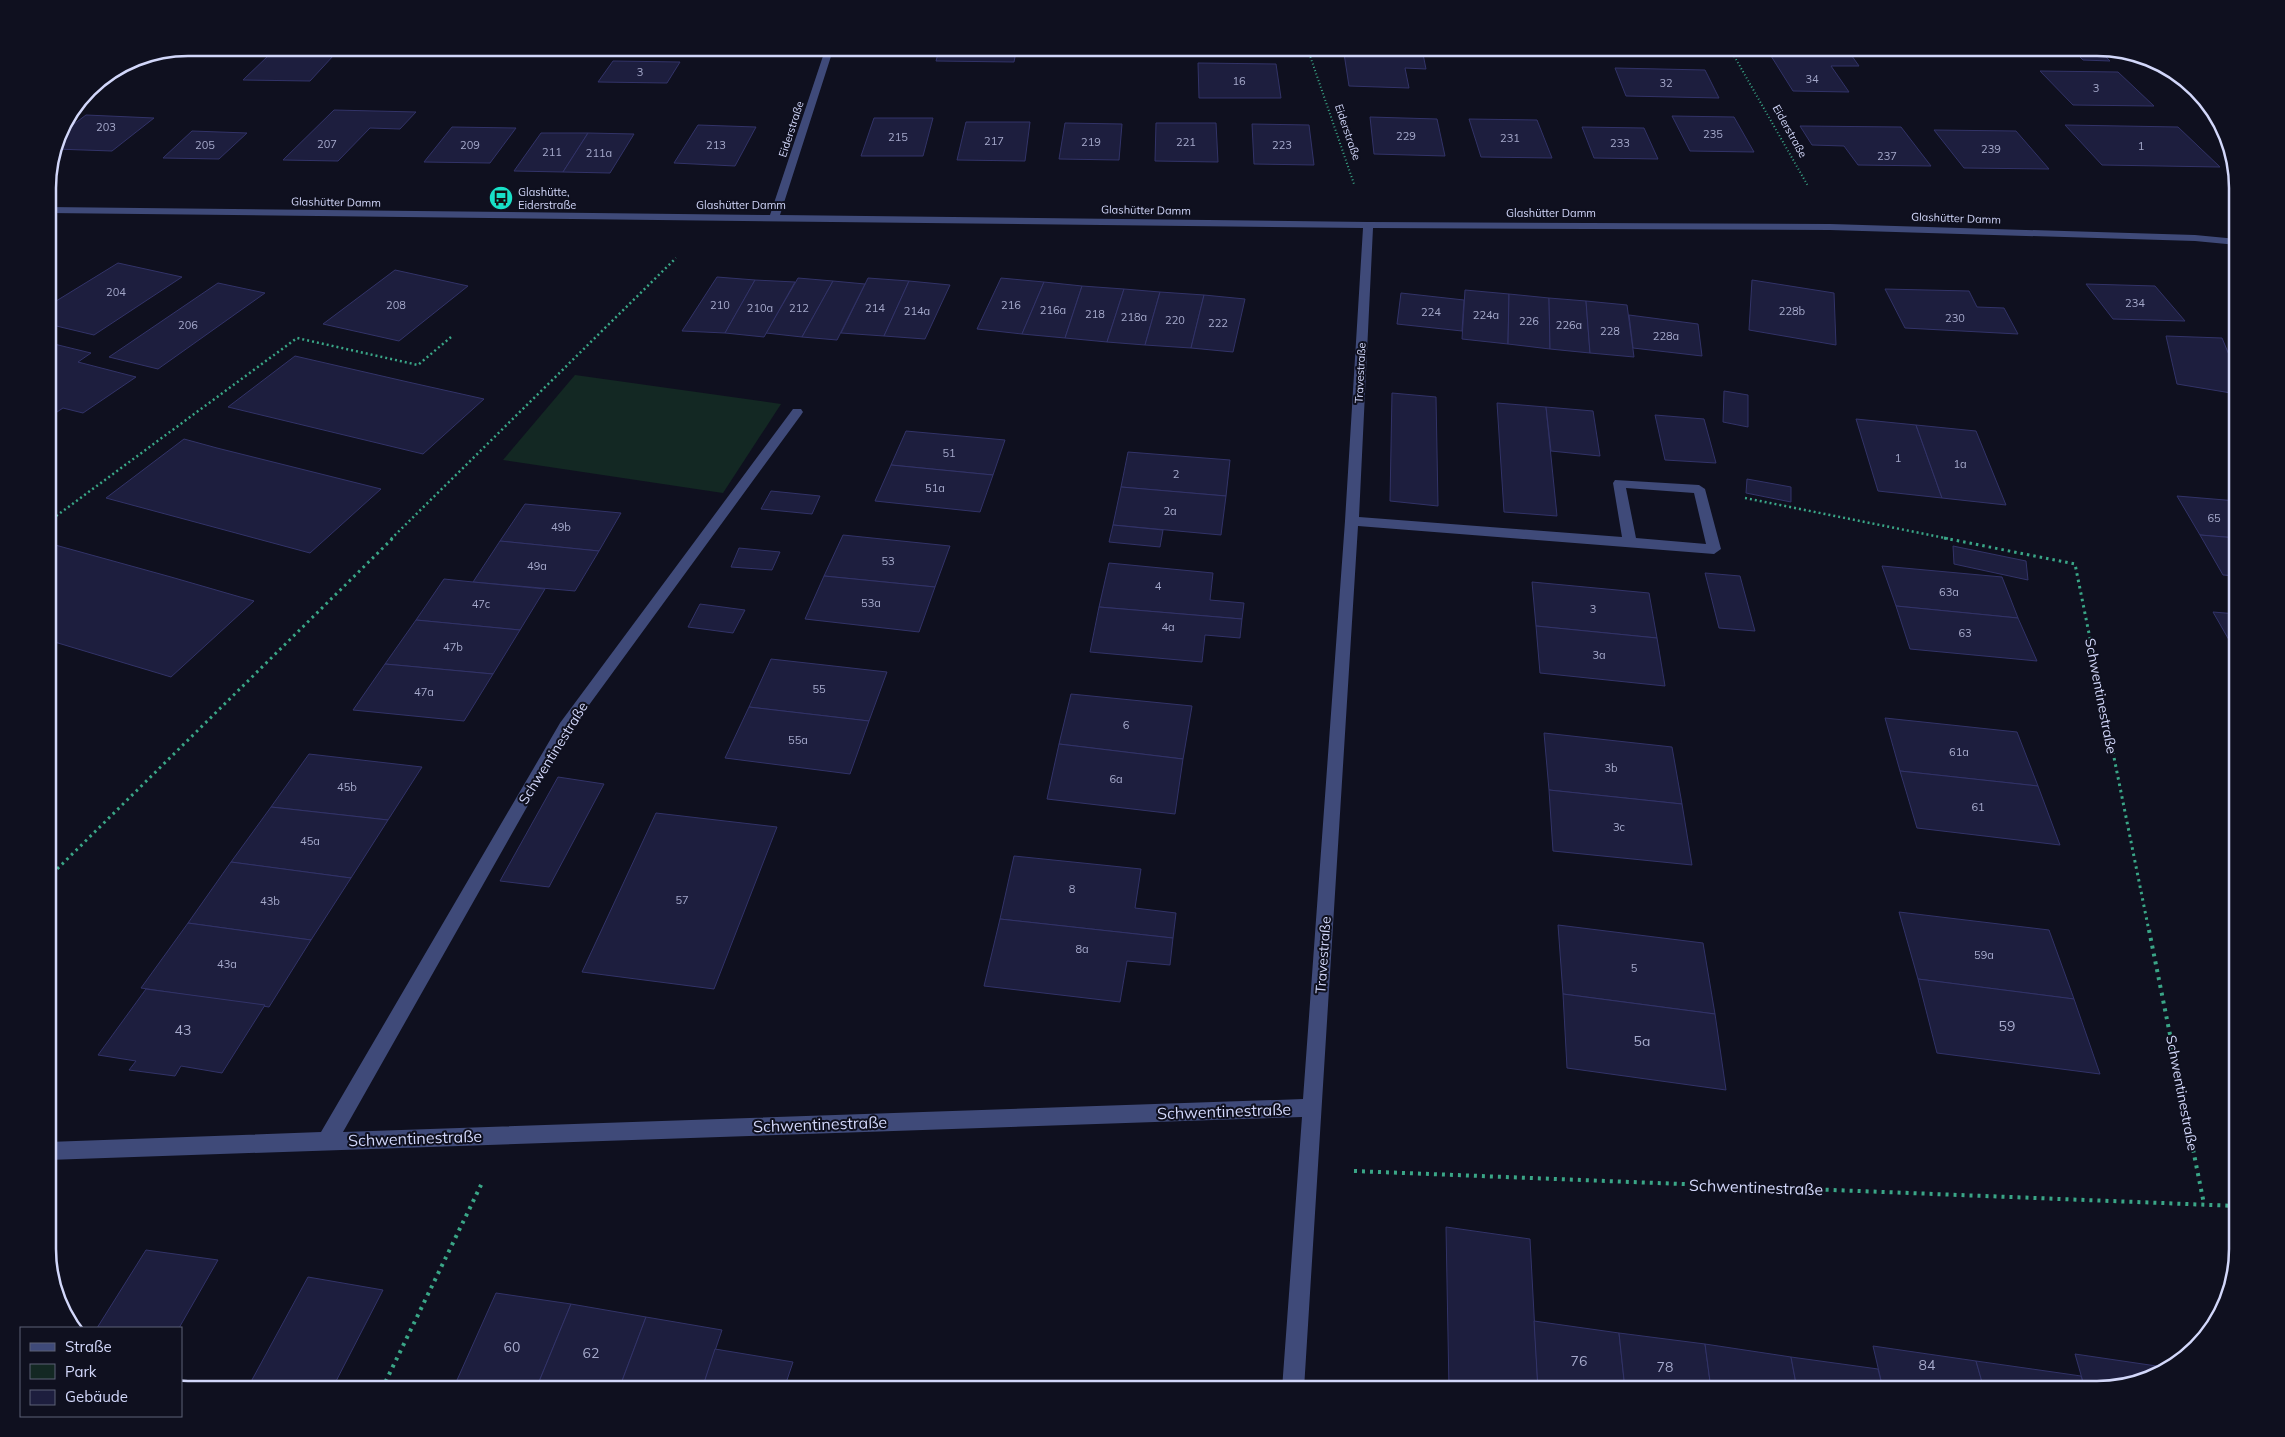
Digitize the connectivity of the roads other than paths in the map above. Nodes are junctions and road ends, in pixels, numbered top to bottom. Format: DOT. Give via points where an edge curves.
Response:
graph roads {
  1 [pos="827,56"];
  2 [pos="57,211"];
  3 [pos="774,218"];
  4 [pos="1368,225"];
  5 [pos="2229,241"];
  6 [pos="797,412"];
  7 [pos="1352,521"];
  8 [pos="1630,542"];
  9 [pos="1312,1108"];
  10 [pos="327,1141"];
  11 [pos="57,1151"];
  12 [pos="1294,1381"];
  1 -- 3 [label="street, Eiderstraße"];
  2 -- 3 [label="street, Glashütter Damm"];
  3 -- 4 [label="street, Glashütter Damm"];
  4 -- 5 [label="street, Glashütter Damm" via="1830,227"];
  4 -- 7 [label="street, Travestraße"];
  6 -- 10 [label="street, Schwentinestraße" via="565,727"];
  7 -- 8 [label="street"];
  7 -- 9 [label="street, Travestraße"];
  8 -- 8 [label="street" via="1714,549 1699,488 1619,483"];
  9 -- 10 [label="street, Schwentinestraße"];
  9 -- 12 [label="street, Travestraße"];
  10 -- 11 [label="street, Schwentinestraße"];
}
